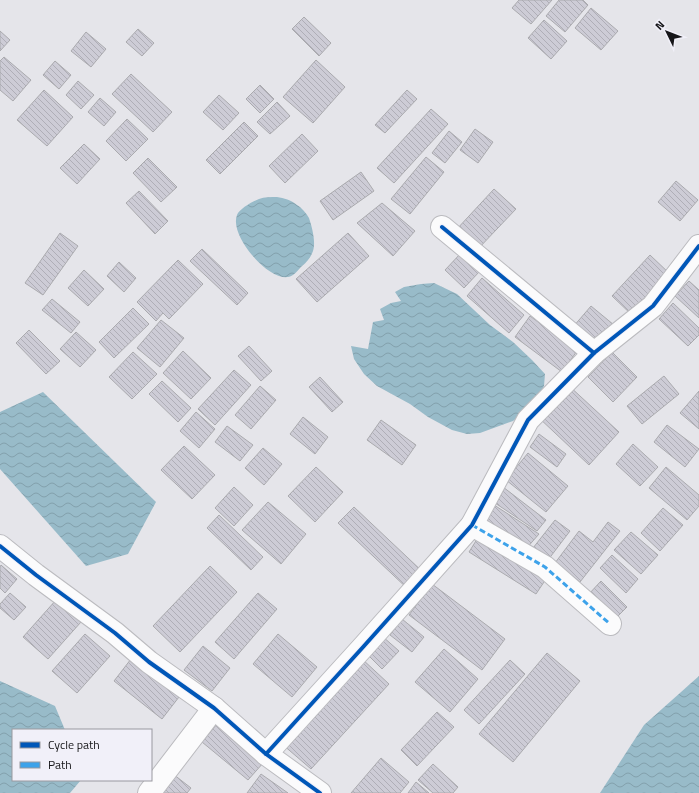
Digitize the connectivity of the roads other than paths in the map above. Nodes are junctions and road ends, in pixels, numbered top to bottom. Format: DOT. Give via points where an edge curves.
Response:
graph roads {
  1 [pos="442,227"];
  2 [pos="699,246"];
  3 [pos="594,353"];
  4 [pos="472,525"];
  5 [pos="0,546"];
  6 [pos="610,624"];
  7 [pos="214,708"];
  8 [pos="266,754"];
  9 [pos="149,793"];
  10 [pos="320,793"];
  1 -- 3 [label="street"];
  2 -- 3 [label="street" via="653,306"];
  3 -- 4 [label="street" via="528,420"];
  4 -- 6 [label="street" via="544,567"];
  4 -- 8 [label="street"];
  5 -- 7 [label="street" via="149,662"];
  7 -- 8 [label="street"];
  7 -- 9 [label="street"];
  8 -- 10 [label="street"];
}
